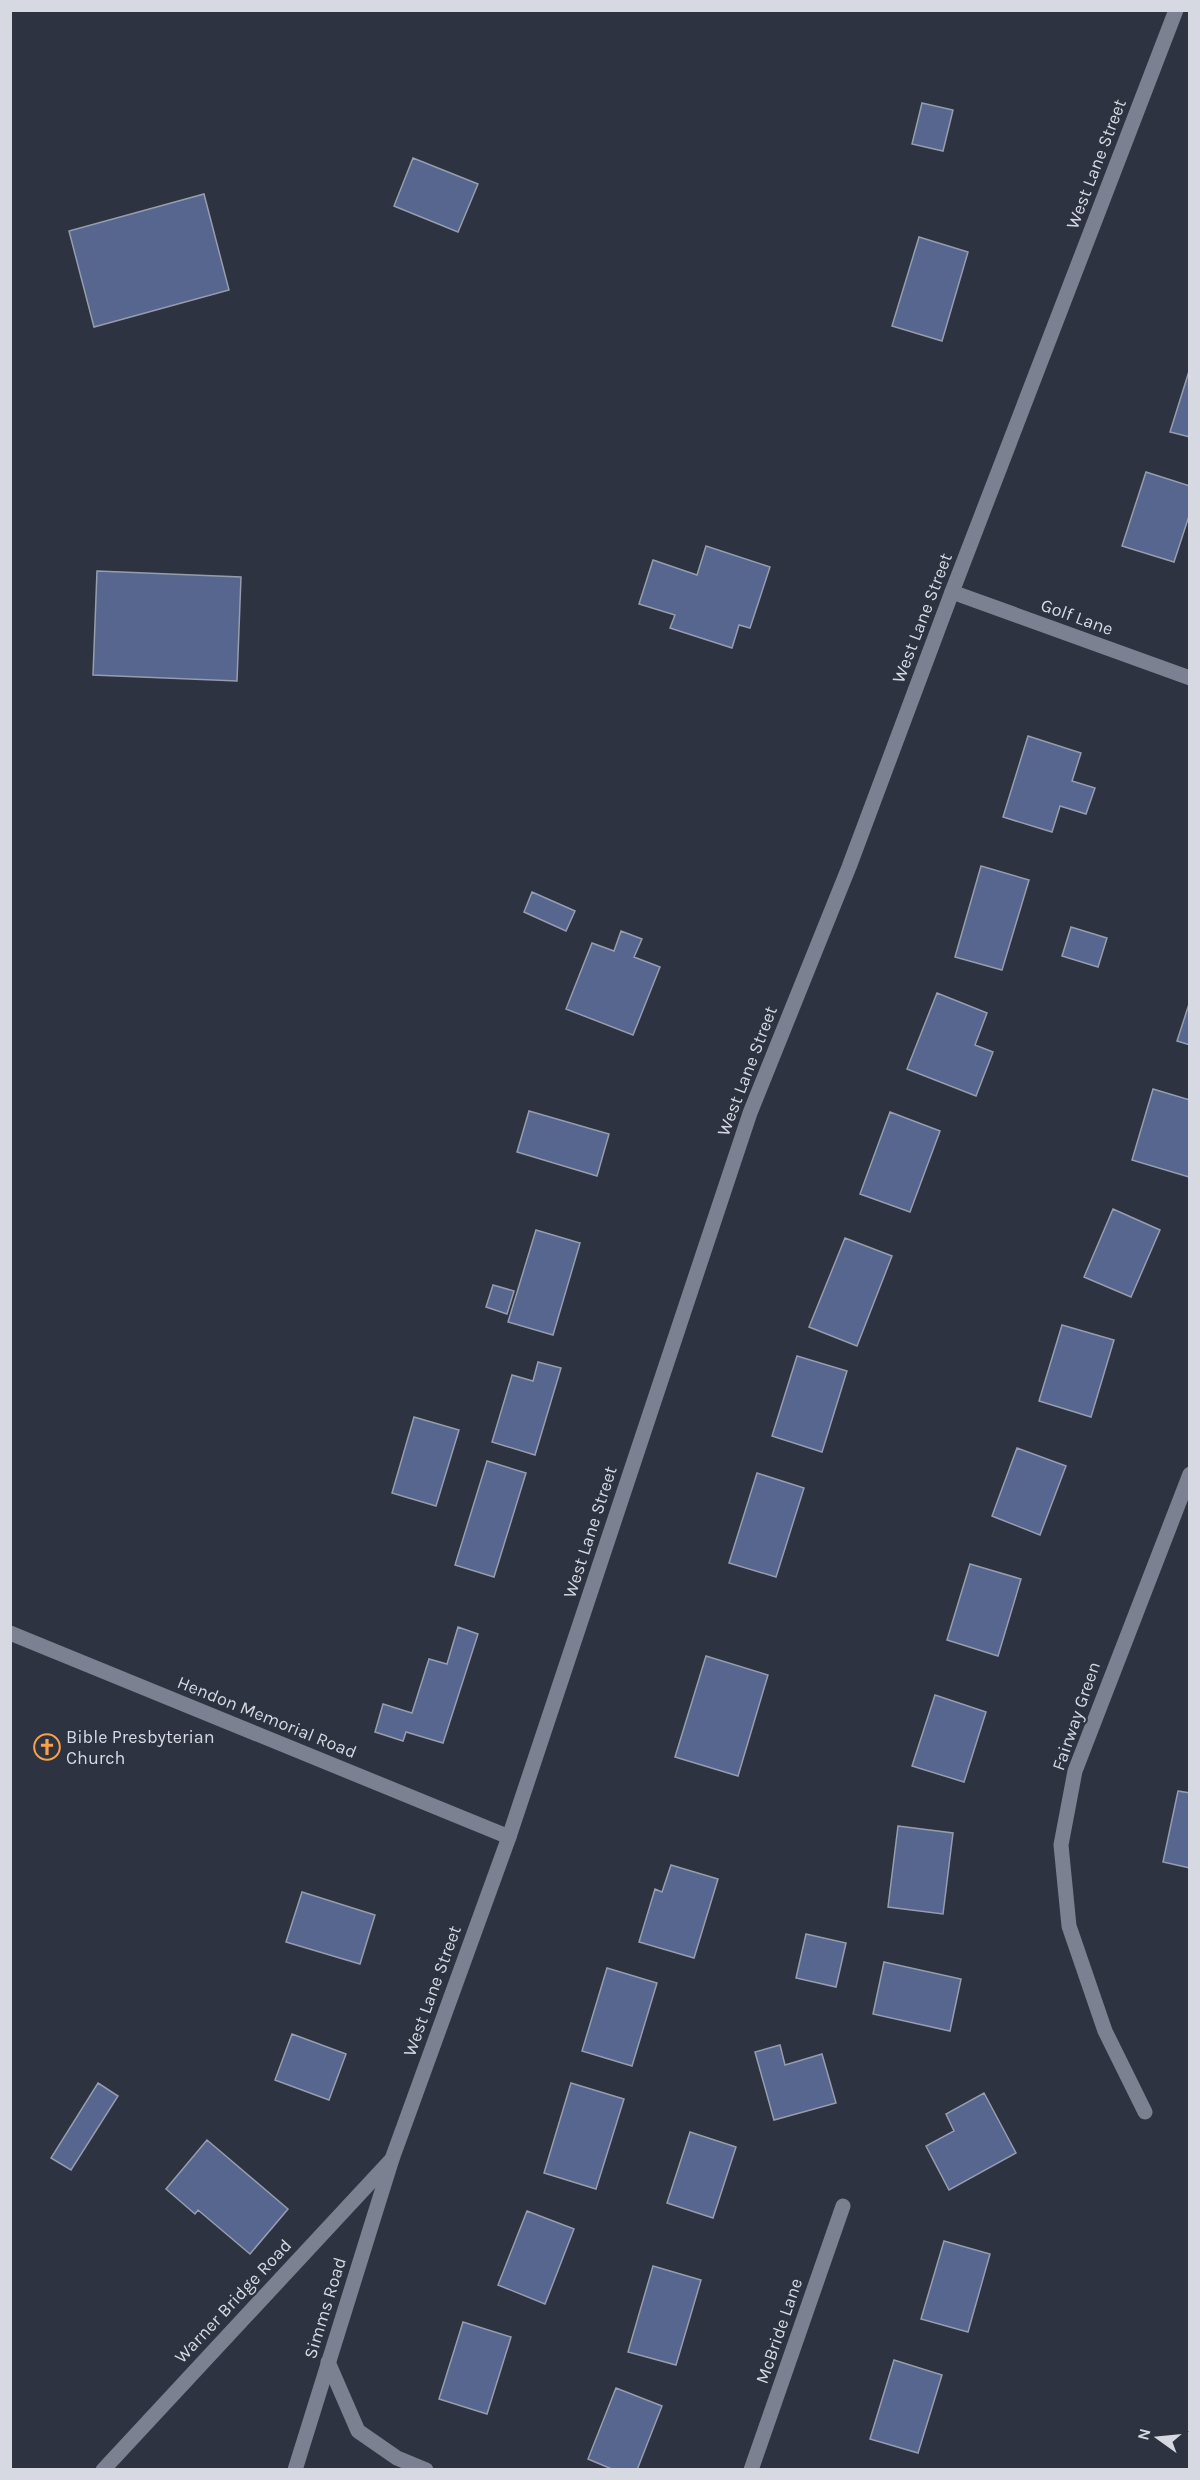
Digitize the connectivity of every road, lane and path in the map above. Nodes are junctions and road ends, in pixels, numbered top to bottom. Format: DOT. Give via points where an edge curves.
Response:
graph roads {
  1 [pos="1176,10"];
  2 [pos="952,592"];
  3 [pos="1190,678"];
  4 [pos="1190,1474"];
  5 [pos="10,1633"];
  6 [pos="509,1837"];
  7 [pos="1145,2112"];
  8 [pos="392,2159"];
  9 [pos="843,2206"];
  10 [pos="328,2362"];
  11 [pos="103,2469"];
  12 [pos="295,2469"];
  13 [pos="426,2469"];
  14 [pos="751,2469"];
  1 -- 2 [label="street, West Lane Street"];
  2 -- 3 [label="street, Golf Lane"];
  2 -- 6 [label="street, West Lane Street" via="849,867 750,1113"];
  4 -- 7 [label="street, Fairway Green" via="1074,1771 1061,1845 1069,1926 1105,2031"];
  5 -- 6 [label="street, Hendon Memorial Road"];
  6 -- 8 [label="street, West Lane Street"];
  8 -- 10 [label="street, Simms Road"];
  8 -- 11 [label="street, Warner Bridge Road"];
  9 -- 14 [label="street, McBride Lane"];
  10 -- 12 [label="street, Simms Road"];
  10 -- 13 [label="street" via="358,2431 397,2458"];
}
